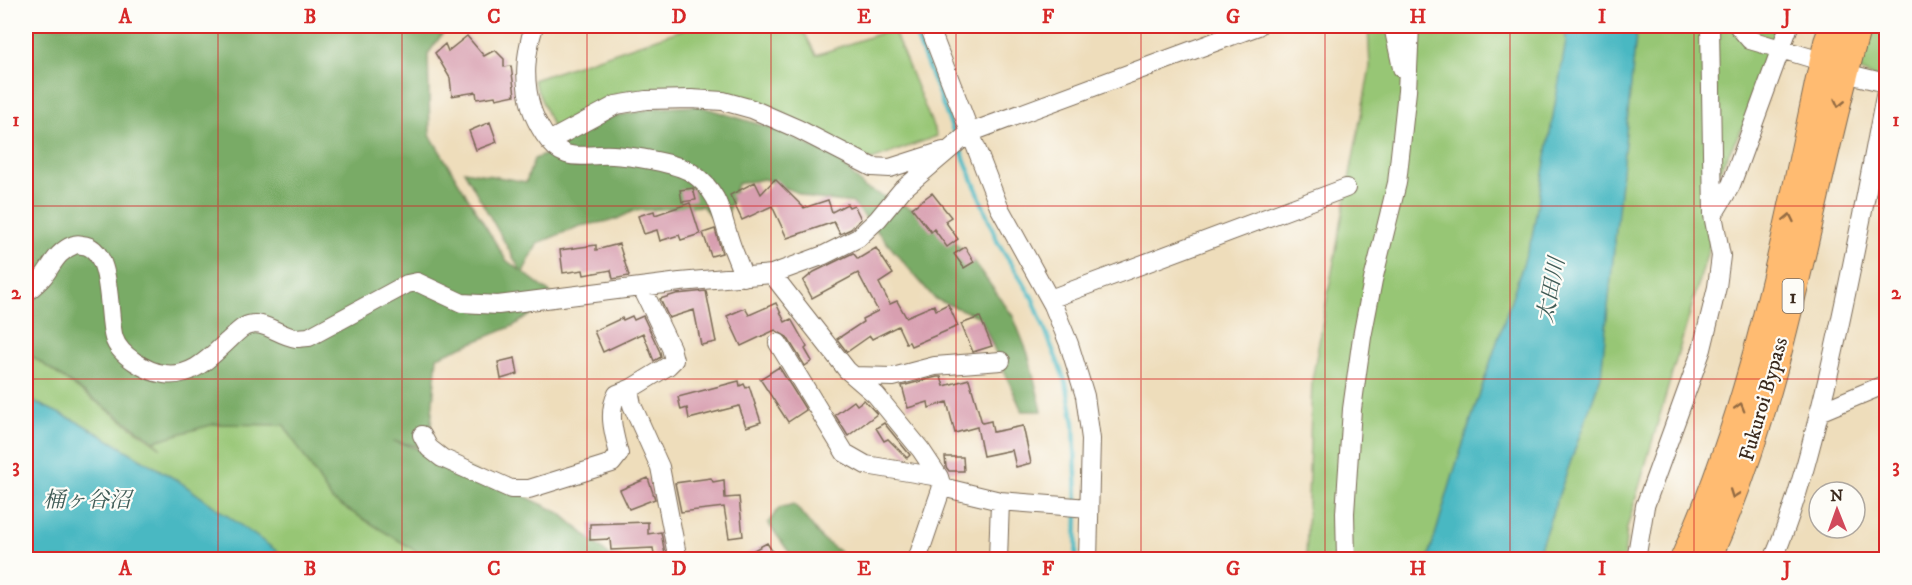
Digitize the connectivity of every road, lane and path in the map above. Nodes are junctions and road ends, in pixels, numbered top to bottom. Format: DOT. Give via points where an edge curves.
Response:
graph roads {
  1 [pos="534,26"];
  2 [pos="929,26"];
  3 [pos="1258,26"];
  4 [pos="1393,26"];
  5 [pos="1410,26"];
  6 [pos="1710,26"];
  7 [pos="1738,26"];
  8 [pos="1789,26"];
  9 [pos="1833,26"];
  10 [pos="1857,33"];
  11 [pos="1781,51"];
  12 [pos="1810,58"];
  13 [pos="1857,76"];
  14 [pos="1887,83"];
  15 [pos="1407,91"];
  16 [pos="1887,91"];
  17 [pos="969,133"];
  18 [pos="549,141"];
  19 [pos="952,148"];
  20 [pos="1346,189"];
  21 [pos="1713,215"];
  22 [pos="772,274"];
  23 [pos="744,276"];
  24 [pos="642,288"];
  25 [pos="26,293"];
  26 [pos="1050,299"];
  27 [pos="778,343"];
  28 [pos="1001,362"];
  29 [pos="854,376"];
  30 [pos="1887,384"];
  31 [pos="632,388"];
  32 [pos="1819,412"];
  33 [pos="422,435"];
  34 [pos="940,482"];
  35 [pos="1000,501"];
  36 [pos="1089,508"];
  37 [pos="678,560"];
  38 [pos="917,560"];
  39 [pos="998,560"];
  40 [pos="1088,560"];
  41 [pos="1346,560"];
  42 [pos="1636,560"];
  43 [pos="1683,560"];
  44 [pos="1707,560"];
  45 [pos="1773,560"];
  1 -- 18 [label="street" via="525,70 527,93 535,120"];
  2 -- 17 [label="street"];
  3 -- 17 [label="street"];
  4 -- 15 [label="street"];
  5 -- 15 [label="street"];
  6 -- 21 [label="street"];
  7 -- 11 [label="street" via="1750,40"];
  8 -- 11 [label="street"];
  43 -- 9 [label="highway, Fukuroi Bypass / 1, one-way" via="1732,433 1773,292"];
  10 -- 44 [label="highway, Fukuroi Bypass / 1, one-way" via="1754,437"];
  11 -- 12 [label="street"];
  11 -- 21 [label="street" via="1731,185"];
  13 -- 14 [label="street"];
  15 -- 41 [label="street" via="1397,183 1373,280 1352,409"];
  16 -- 32 [label="street"];
  17 -- 19 [label="street"];
  17 -- 26 [label="street" via="999,207"];
  18 -- 19 [label="street" via="616,105 691,99 723,101 752,109 872,167 890,168"];
  18 -- 23 [label="street" via="553,148 570,156 611,154 690,172 709,188 720,205"];
  19 -- 22 [label="street" via="902,190 858,238"];
  20 -- 26 [label="street"];
  21 -- 42 [label="street" via="1721,256 1717,288 1702,349 1645,506"];
  22 -- 23 [label="street"];
  22 -- 29 [label="street"];
  23 -- 24 [label="street"];
  24 -- 25 [label="street" via="498,305 462,303 417,282 309,337 295,338 253,323 242,327 202,365 187,373 164,374 135,363 114,339 106,274 99,254 87,245 75,244 64,252"];
  24 -- 31 [label="street" via="674,360"];
  26 -- 36 [label="street" via="1069,344 1084,396 1091,439"];
  27 -- 34 [label="street" via="844,453 866,465"];
  28 -- 29 [label="street" via="935,366 893,377"];
  29 -- 34 [label="street" via="876,395 921,450"];
  30 -- 32 [label="street"];
  31 -- 33 [label="street" via="617,394 611,404 619,454 612,463 529,489 511,489 442,459"];
  31 -- 37 [label="street" via="632,405 660,467"];
  32 -- 45 [label="street" via="1802,481"];
  34 -- 35 [label="street"];
  34 -- 38 [label="street"];
  35 -- 36 [label="street"];
  35 -- 39 [label="street"];
  36 -- 40 [label="street"];
}
